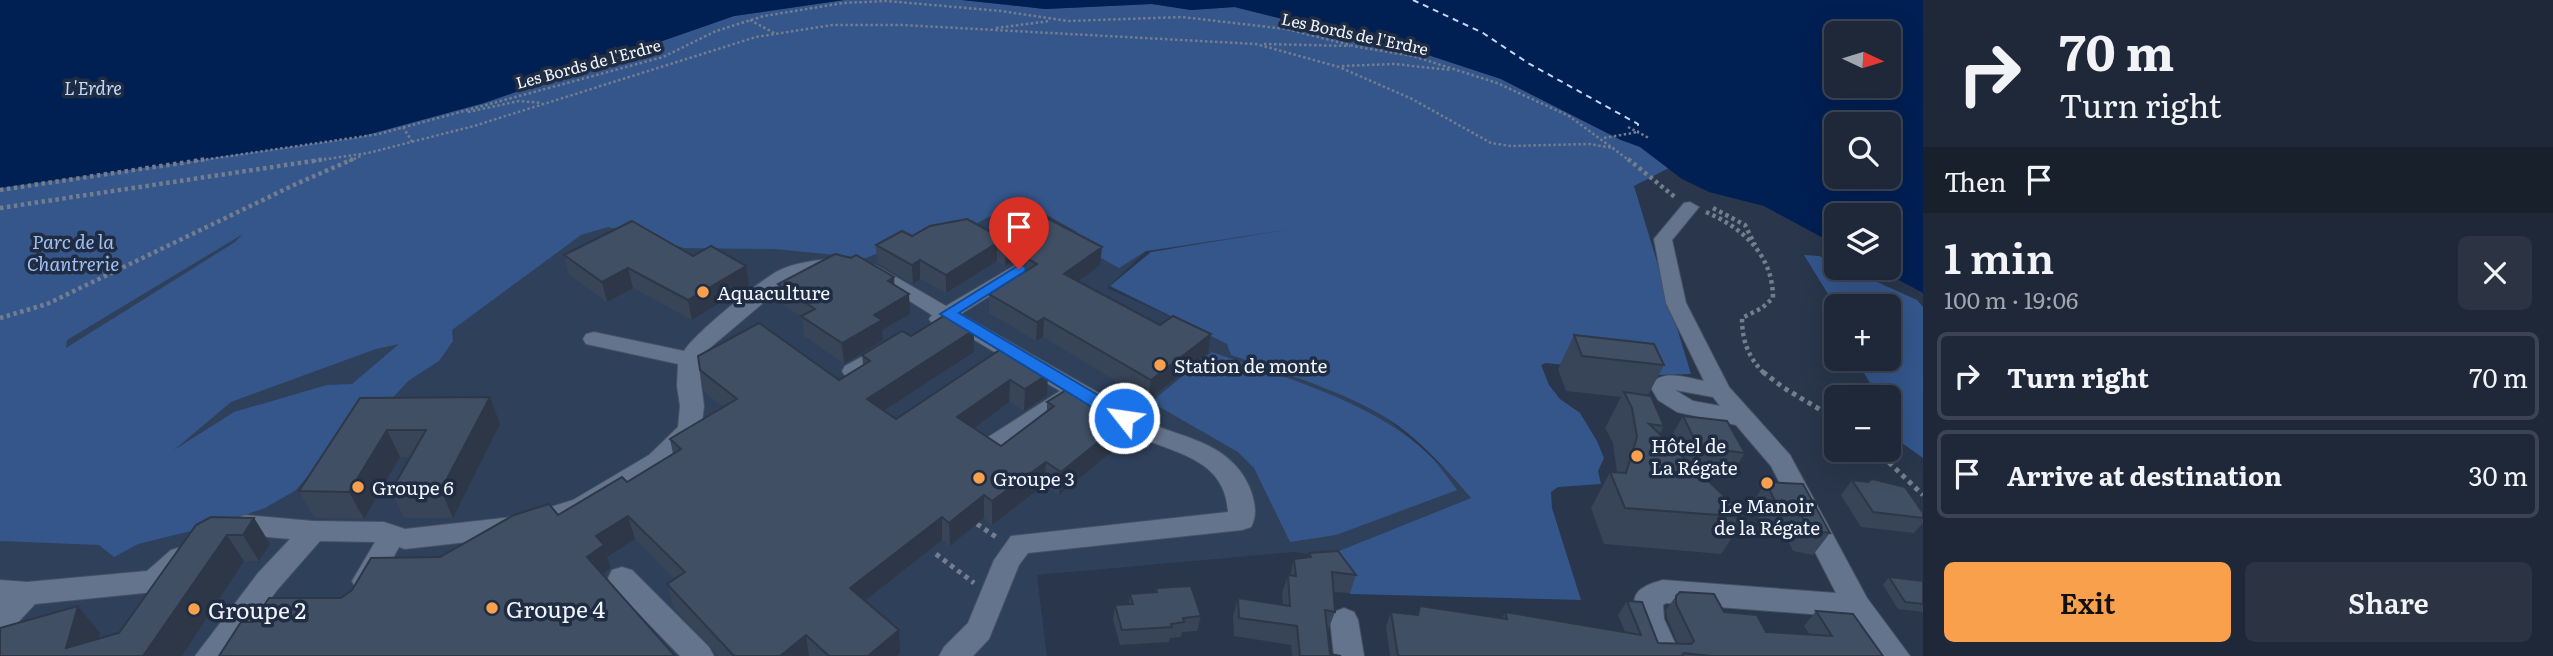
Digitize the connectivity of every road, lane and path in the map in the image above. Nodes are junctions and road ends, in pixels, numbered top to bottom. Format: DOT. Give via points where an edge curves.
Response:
graph roads {
  1 [pos="749,20"];
  2 [pos="1056,20"];
  3 [pos="985,30"];
  4 [pos="776,34"];
  5 [pos="1256,44"];
  6 [pos="1358,47"];
  7 [pos="1339,66"];
  8 [pos="1463,71"];
  9 [pos="546,104"];
  10 [pos="464,113"];
  11 [pos="404,127"];
  12 [pos="1628,127"];
  13 [pos="1638,132"];
  14 [pos="1603,138"];
  15 [pos="1649,138"];
  16 [pos="413,142"];
  17 [pos="1615,148"];
  18 [pos="369,153"];
  19 [pos="0,190"];
  20 [pos="0,208"];
  21 [pos="1701,208"];
  22 [pos="1755,245"];
  23 [pos="1019,269"];
  24 [pos="948,314"];
  25 [pos="0,318"];
  26 [pos="925,328"];
  27 [pos="594,339"];
  28 [pos="901,342"];
  29 [pos="1009,350"];
  30 [pos="691,360"];
  31 [pos="987,365"];
  32 [pos="853,370"];
  33 [pos="1076,391"];
  34 [pos="1720,391"];
  35 [pos="1824,412"];
  36 [pos="1743,418"];
  37 [pos="992,445"];
  38 [pos="1888,462"];
  39 [pos="1923,495"];
  40 [pos="313,531"];
  41 [pos="393,535"];
  42 [pos="936,554"];
  43 [pos="622,578"];
  44 [pos="982,589"];
  45 [pos="13,592"];
  46 [pos="353,604"];
  47 [pos="1857,606"];
  48 [pos="1344,620"];
  49 [pos="0,623"];
  50 [pos="210,656"];
  51 [pos="699,656"];
  52 [pos="954,656"];
  53 [pos="1349,656"];
  54 [pos="1666,656"];
  55 [pos="1895,656"];
  1 -- 2 [label="path, Les Bords de l'Erdre" via="797,9 887,1"];
  1 -- 4 [label="path"];
  1 -- 10 [label="path, Les Bords de l'Erdre" via="663,57"];
  2 -- 3 [label="path"];
  2 -- 6 [label="path, Les Bords de l'Erdre" via="1182,17 1286,29"];
  3 -- 4 [label="path" via="832,25"];
  3 -- 5 [label="path"];
  4 -- 9 [label="path"];
  5 -- 6 [label="path"];
  5 -- 7 [label="path"];
  6 -- 8 [label="path, Les Bords de l'Erdre"];
  7 -- 8 [label="path" via="1394,64"];
  7 -- 17 [label="path" via="1492,143"];
  8 -- 14 [label="path, Les Bords de l'Erdre" via="1569,116"];
  9 -- 10 [label="path" via="519,101"];
  9 -- 16 [label="path"];
  10 -- 11 [label="path, Les Bords de l'Erdre"];
  11 -- 16 [label="path"];
  11 -- 19 [label="path, Les Bords de l'Erdre" via="358,138"];
  12 -- 13 [label="path"];
  13 -- 14 [label="path"];
  13 -- 15 [label="path"];
  14 -- 17 [label="path, Les Bords de l'Erdre"];
  16 -- 18 [label="path"];
  17 -- 21 [label="path, Les Bords de l'Erdre" via="1659,186"];
  18 -- 20 [label="path"];
  18 -- 25 [label="path" via="47,304"];
  21 -- 22 [label="path, Les Bords de l'Erdre"];
  21 -- 22 [label="path, Les Bords de l'Erdre" via="1744,222"];
  21 -- 34 [label="street" via="1663,239 1676,303"];
  22 -- 35 [label="path, Les Bords de l'Erdre" via="1775,286 1773,298 1742,318 1744,344 1766,377"];
  23 -- 24 [label="street"];
  24 -- 26 [label="street"];
  24 -- 29 [label="street"];
  24 -- 30 [label="street" via="862,266 822,264 782,277 708,336"];
  27 -- 30 [label="street"];
  28 -- 32 [label="street"];
  29 -- 31 [label="street"];
  29 -- 33 [label="street"];
  30 -- 41 [label="street" via="689,430 657,461 582,507 522,526 405,539"];
  33 -- 37 [label="street"];
  33 -- 52 [label="street" via="1222,466 1239,492 1242,520 1020,543 999,576 979,630"];
  34 -- 36 [label="street"];
  34 -- 36 [label="street" via="1670,382 1661,386 1666,396 1684,406"];
  36 -- 47 [label="street" via="1781,461"];
  38 -- 39 [label="path"];
  40 -- 41 [label="street"];
  40 -- 45 [label="street" via="245,525 208,539 154,581"];
  40 -- 50 [label="street" via="268,580"];
  41 -- 46 [label="street"];
  42 -- 44 [label="path"];
  43 -- 51 [label="street"];
  45 -- 49 [label="street"];
  47 -- 54 [label="street" via="1663,591 1648,599 1650,619"];
  47 -- 55 [label="street"];
  48 -- 53 [label="street"];
}
